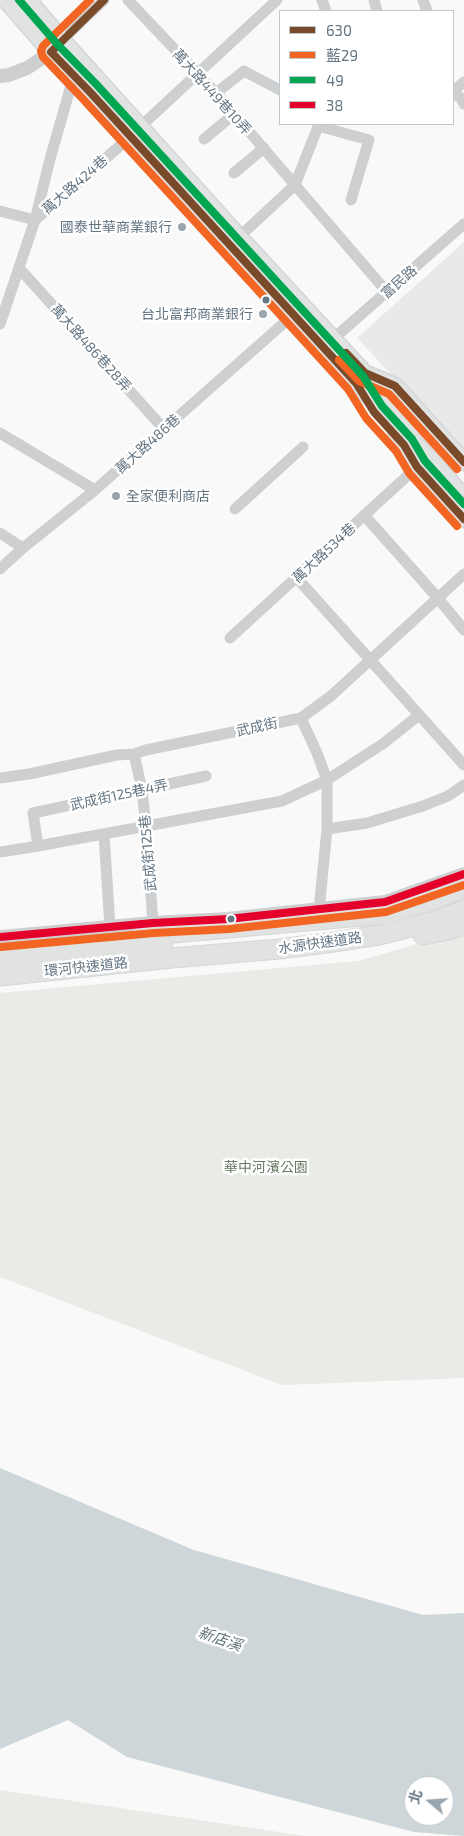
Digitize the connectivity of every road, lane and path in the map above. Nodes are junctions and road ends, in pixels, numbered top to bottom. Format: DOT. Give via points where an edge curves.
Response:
graph roads {
  1 [pos="6,0"];
  2 [pos="28,0"];
  3 [pos="104,0"];
  4 [pos="128,0"];
  5 [pos="277,0"];
  6 [pos="56,46"];
  7 [pos="74,75"];
  8 [pos="196,75"];
  9 [pos="0,76"];
  10 [pos="464,82"];
  11 [pos="279,89"];
  12 [pos="454,91"];
  13 [pos="216,93"];
  14 [pos="454,93"];
  15 [pos="464,104"];
  16 [pos="233,115"];
  17 [pos="318,125"];
  18 [pos="135,132"];
  19 [pos="204,139"];
  20 [pos="264,148"];
  21 [pos="234,174"];
  22 [pos="295,185"];
  23 [pos="352,200"];
  24 [pos="0,211"];
  25 [pos="35,220"];
  26 [pos="464,224"];
  27 [pos="240,237"];
  28 [pos="19,268"];
  29 [pos="387,292"];
  30 [pos="293,315"];
  31 [pos="0,324"];
  32 [pos="333,339"];
  33 [pos="361,378"];
  34 [pos="164,429"];
  35 [pos="0,433"];
  36 [pos="303,448"];
  37 [pos="428,460"];
  38 [pos="464,462"];
  39 [pos="464,483"];
  40 [pos="95,490"];
  41 [pos="464,498"];
  42 [pos="235,509"];
  43 [pos="364,515"];
  44 [pos="464,519"];
  45 [pos="0,533"];
  46 [pos="23,548"];
  47 [pos="0,569"];
  48 [pos="464,574"];
  49 [pos="297,578"];
  50 [pos="437,597"];
  51 [pos="464,630"];
  52 [pos="230,638"];
  53 [pos="370,661"];
  54 [pos="419,715"];
  55 [pos="301,718"];
  56 [pos="134,754"];
  57 [pos="464,765"];
  58 [pos="206,776"];
  59 [pos="0,778"];
  60 [pos="327,780"];
  61 [pos="464,785"];
  62 [pos="142,790"];
  63 [pos="146,826"];
  64 [pos="327,829"];
  65 [pos="104,834"];
  66 [pos="38,846"];
  67 [pos="0,852"];
  68 [pos="464,874"];
  69 [pos="464,887"];
  70 [pos="464,898"];
  71 [pos="319,910"];
  72 [pos="464,910"];
  73 [pos="464,917"];
  74 [pos="435,921"];
  75 [pos="153,924"];
  76 [pos="464,925"];
  77 [pos="110,927"];
  78 [pos="0,937"];
  79 [pos="172,952"];
  80 [pos="0,959"];
  81 [pos="24,966"];
  82 [pos="0,976"];
  1 -- 6 [label="main road"];
  2 -- 6 [label="main road"];
  3 -- 6 [label="street"];
  4 -- 8 [label="street, 萬大路449巷10弄"];
  5 -- 8 [label="street, 萬大路424巷"];
  6 -- 7 [label="main road"];
  6 -- 9 [label="street" via="27,68"];
  6 -- 18 [label="main road"];
  7 -- 18 [label="main road"];
  7 -- 25 [label="street"];
  8 -- 13 [label="street, 萬大路449巷10弄"];
  8 -- 18 [label="street, 萬大路424巷"];
  10 -- 12 [label="street"];
  11 -- 13 [label="street" via="244,71"];
  13 -- 16 [label="street, 萬大路449巷10弄"];
  14 -- 15 [label="street"];
  16 -- 19 [label="street"];
  16 -- 20 [label="street, 萬大路449巷10弄"];
  17 -- 22 [label="street"];
  17 -- 23 [label="street" via="369,140"];
  18 -- 25 [label="street, 萬大路424巷"];
  18 -- 27 [label="main road"];
  18 -- 30 [label="main road"];
  20 -- 21 [label="street"];
  20 -- 22 [label="street, 萬大路449巷10弄"];
  22 -- 27 [label="street"];
  22 -- 29 [label="street, 萬大路449巷10弄"];
  24 -- 25 [label="street"];
  25 -- 28 [label="street, 萬大路424巷"];
  26 -- 29 [label="street, 富民路"];
  27 -- 32 [label="main road"];
  28 -- 31 [label="street, 萬大路424巷"];
  28 -- 34 [label="street, 萬大路486巷28弄"];
  29 -- 32 [label="street, 富民路"];
  30 -- 33 [label="main road"];
  30 -- 34 [label="street, 萬大路486巷"];
  32 -- 33 [label="main road"];
  33 -- 37 [label="main road"];
  33 -- 37 [label="main road" via="374,412 404,445"];
  33 -- 38 [label="main road" via="395,386"];
  34 -- 40 [label="street, 萬大路486巷"];
  35 -- 40 [label="street"];
  36 -- 42 [label="street"];
  37 -- 39 [label="main road"];
  37 -- 41 [label="main road"];
  37 -- 43 [label="street, 萬大路534巷"];
  37 -- 44 [label="main road"];
  40 -- 46 [label="street, 萬大路486巷"];
  43 -- 49 [label="street, 萬大路534巷"];
  43 -- 50 [label="street"];
  45 -- 46 [label="street"];
  46 -- 47 [label="street, 萬大路486巷"];
  48 -- 50 [label="street, 武成街"];
  49 -- 52 [label="street, 萬大路534巷"];
  49 -- 53 [label="street"];
  50 -- 51 [label="street"];
  50 -- 53 [label="street, 武成街"];
  53 -- 54 [label="street"];
  53 -- 55 [label="street, 武成街"];
  54 -- 57 [label="street"];
  54 -- 60 [label="street" via="384,743"];
  55 -- 56 [label="street, 武成街"];
  55 -- 60 [label="street"];
  56 -- 59 [label="street, 武成街"];
  56 -- 62 [label="street, 武成街125巷"];
  58 -- 62 [label="street, 武成街125巷4弄"];
  60 -- 63 [label="street" via="282,801"];
  60 -- 64 [label="street"];
  61 -- 64 [label="street" via="423,806 367,823"];
  62 -- 63 [label="street, 武成街125巷"];
  62 -- 66 [label="street, 武成街125巷4弄" via="33,813"];
  63 -- 65 [label="street"];
  63 -- 75 [label="street, 武成街125巷"];
  64 -- 71 [label="street"];
  65 -- 66 [label="street"];
  65 -- 77 [label="street"];
  66 -- 67 [label="street"];
  68 -- 71 [label="street" via="385,902"];
  69 -- 81 [label="highway" via="383,914 43,946"];
  70 -- 79 [label="highway, 水源快速道路" via="388,921"];
  71 -- 75 [label="street"];
  72 -- 74 [label="highway, 水源快速道路"];
  73 -- 74 [label="highway"];
  74 -- 79 [label="highway, 水源快速道路" via="379,935 279,949"];
  75 -- 77 [label="street"];
  76 -- 81 [label="highway" via="334,951 39,976"];
  77 -- 78 [label="street"];
  79 -- 81 [label="highway, 環河快速道路"];
  80 -- 81 [label="highway, 環河快速道路"];
  81 -- 82 [label="highway, 環河快速道路"];
}
